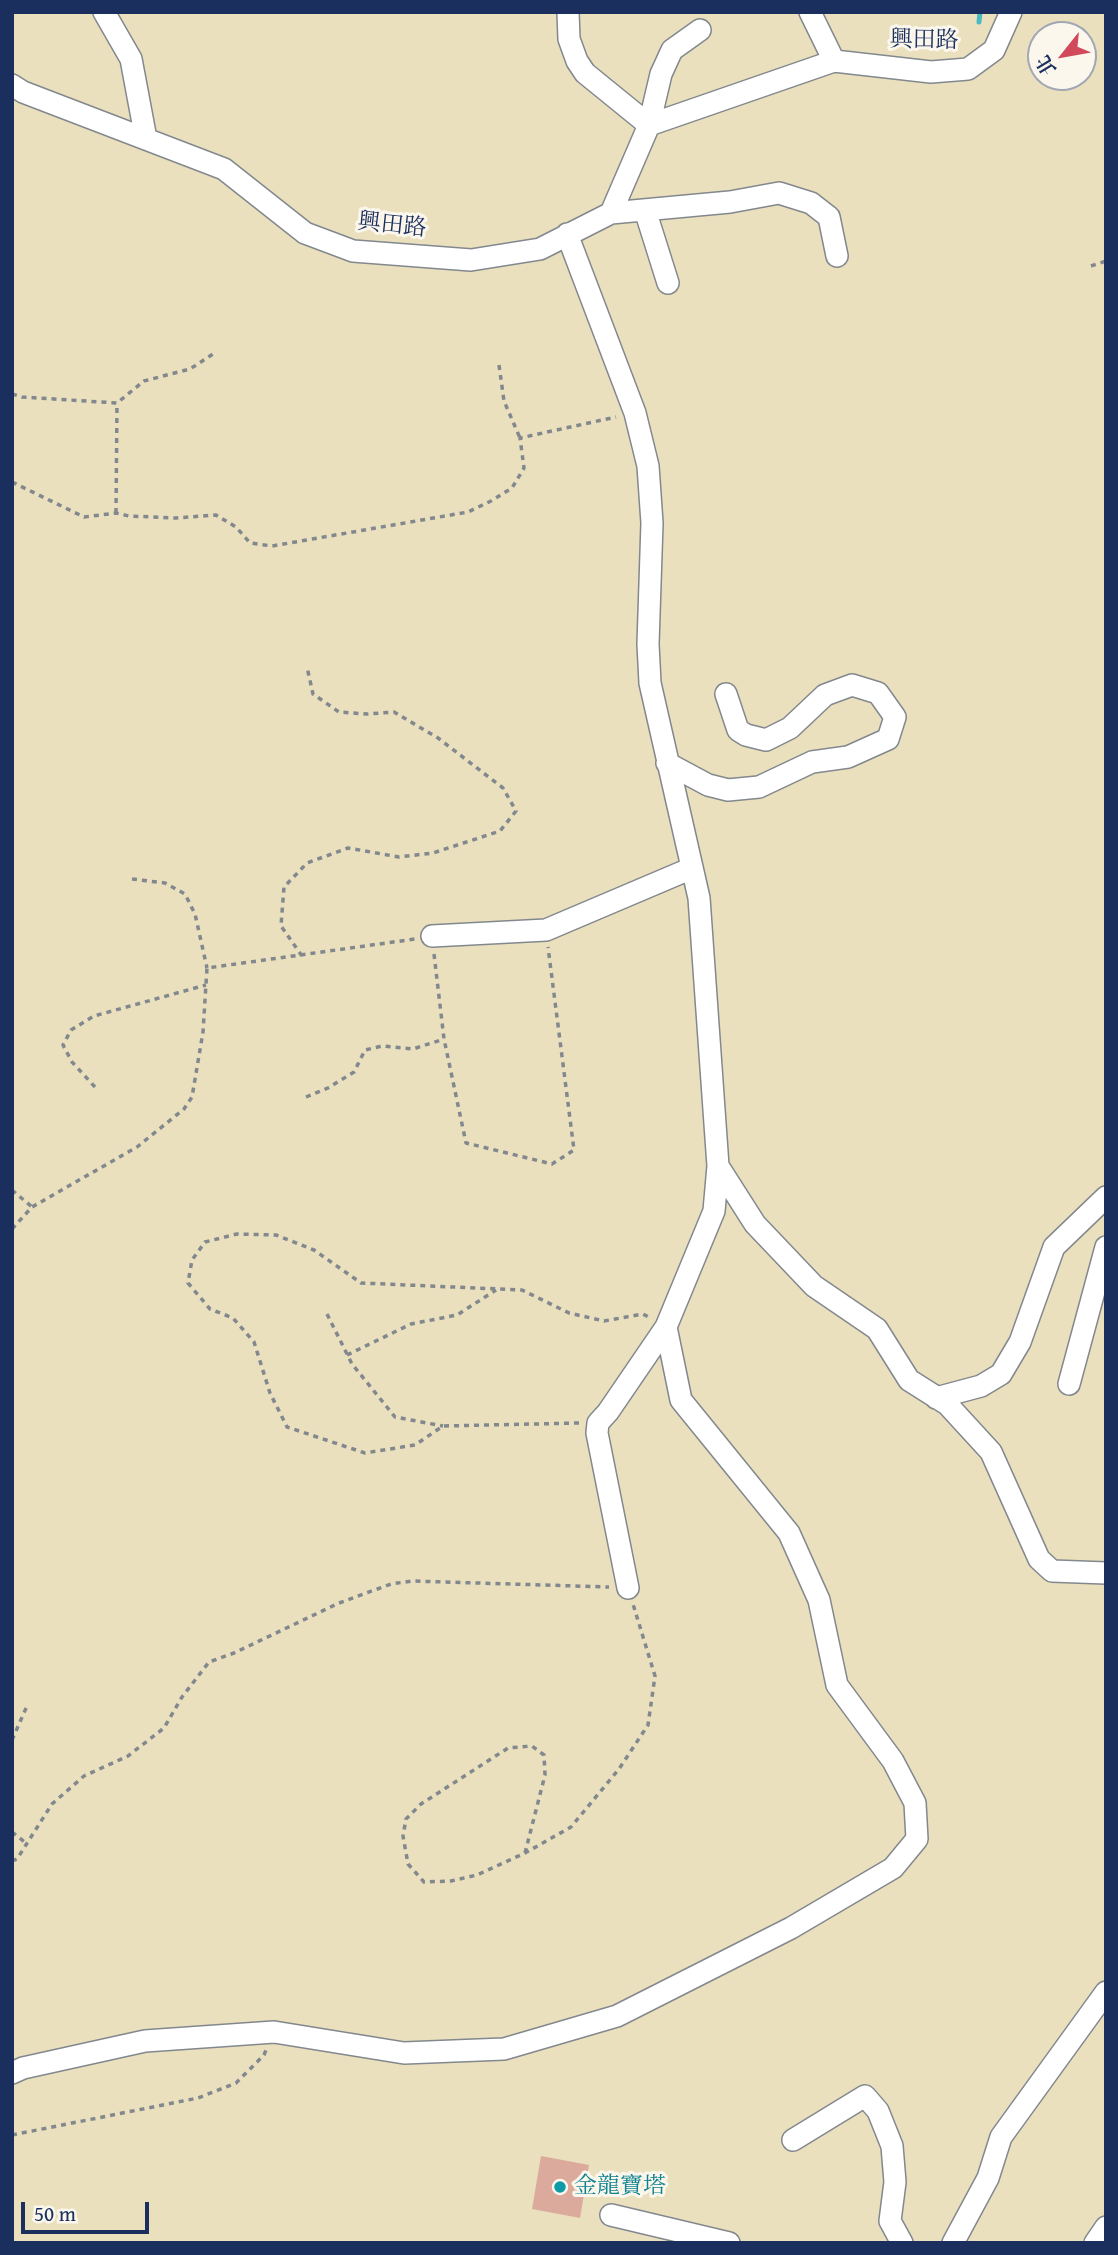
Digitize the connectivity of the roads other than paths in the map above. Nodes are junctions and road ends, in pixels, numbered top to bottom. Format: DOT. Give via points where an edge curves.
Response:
graph roads {
  1 [pos="104,12"];
  2 [pos="568,12"];
  3 [pos="810,12"];
  4 [pos="1011,12"];
  5 [pos="700,30"];
  6 [pos="834,61"];
  7 [pos="12,85"];
  8 [pos="649,125"];
  9 [pos="146,139"];
  10 [pos="645,210"];
  11 [pos="611,213"];
  12 [pos="568,234"];
  13 [pos="837,256"];
  14 [pos="668,283"];
  15 [pos="726,694"];
  16 [pos="667,763"];
  17 [pos="692,868"];
  18 [pos="432,936"];
  19 [pos="718,1166"];
  20 [pos="1106,1197"];
  21 [pos="1106,1247"];
  22 [pos="666,1326"];
  23 [pos="1069,1384"];
  24 [pos="936,1398"];
  25 [pos="1106,1573"];
  26 [pos="628,1588"];
  27 [pos="1106,1992"];
  28 [pos="12,2073"];
  29 [pos="793,2140"];
  30 [pos="611,2214"];
  31 [pos="1106,2227"];
  32 [pos="729,2243"];
  33 [pos="902,2243"];
  34 [pos="953,2243"];
  35 [pos="1095,2243"];
  1 -- 9 [label="street" via="131,59"];
  2 -- 8 [label="street" via="569,39 585,73"];
  3 -- 6 [label="street"];
  4 -- 6 [label="street, 興田路" via="994,50 968,69 931,72"];
  5 -- 8 [label="street" via="672,50 660,74"];
  6 -- 8 [label="street, 興田路"];
  7 -- 9 [label="street, 興田路"];
  8 -- 11 [label="street"];
  9 -- 12 [label="street, 興田路" via="224,169 305,233 353,251 471,260 540,248"];
  10 -- 11 [label="street, 興田路"];
  10 -- 13 [label="street, 興田路" via="779,193 811,203 829,217"];
  10 -- 14 [label="street"];
  11 -- 12 [label="street, 興田路"];
  12 -- 16 [label="street" via="635,413 648,466 650,683"];
  15 -- 16 [label="street" via="738,730 766,740 790,728 825,695 852,685 878,694 895,717 888,739 848,758 812,762 759,787 729,790 708,785"];
  16 -- 17 [label="street"];
  17 -- 18 [label="street" via="546,930"];
  17 -- 19 [label="street" via="699,898"];
  19 -- 22 [label="street" via="714,1211"];
  19 -- 24 [label="street" via="771,1242 814,1286 877,1329 909,1380"];
  20 -- 24 [label="street" via="1054,1247 1020,1342 1002,1374 981,1386"];
  21 -- 23 [label="street"];
  22 -- 26 [label="street" via="598,1423"];
  22 -- 28 [label="street" via="681,1400 789,1533 819,1600 836,1685 893,1761 915,1804 917,1839 893,1868 803,1922 617,2016 504,2049 404,2053 274,2032 145,2041"];
  24 -- 25 [label="street" via="991,1452 1039,1559 1052,1571"];
  27 -- 34 [label="street" via="1001,2137 988,2178"];
  29 -- 33 [label="street" via="865,2096 878,2112 892,2146 895,2182 890,2221"];
  30 -- 32 [label="street"];
  31 -- 35 [label="street"];
}
